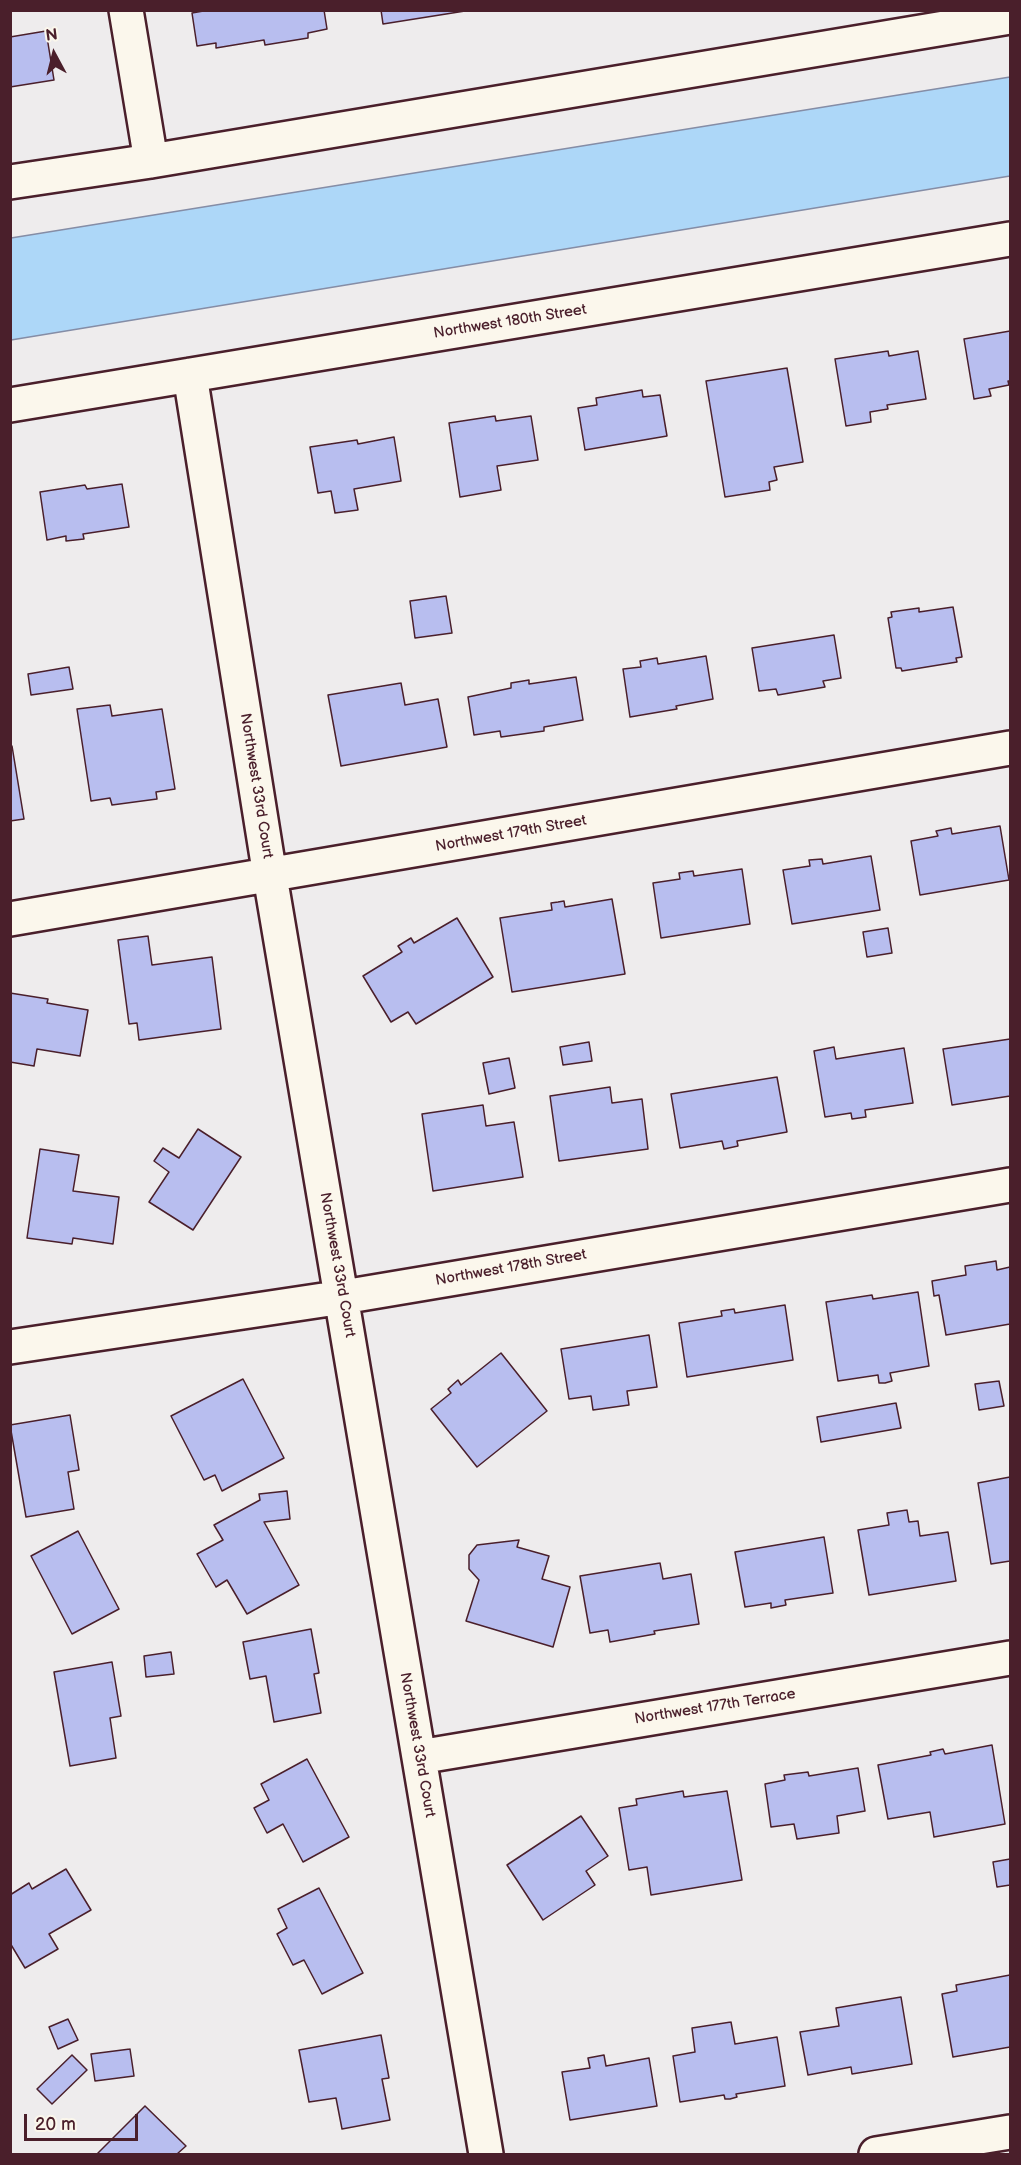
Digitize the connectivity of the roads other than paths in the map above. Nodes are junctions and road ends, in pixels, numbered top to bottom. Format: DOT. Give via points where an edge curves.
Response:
graph roads {
  1 [pos="126,10"];
  2 [pos="1011,17"];
  3 [pos="152,161"];
  4 [pos="10,183"];
  5 [pos="1011,239"];
  6 [pos="190,375"];
  7 [pos="10,405"];
  8 [pos="1011,748"];
  9 [pos="270,876"];
  10 [pos="10,919"];
  11 [pos="1011,1185"];
  12 [pos="343,1297"];
  13 [pos="10,1347"];
  14 [pos="1011,1658"];
  15 [pos="419,1757"];
  16 [pos="1011,2132"];
  17 [pos="486,2154"];
  18 [pos="876,2154"];
  1 -- 3 [label="street"];
  2 -- 3 [label="street"];
  3 -- 4 [label="street"];
  5 -- 6 [label="street, Northwest 180th Street"];
  6 -- 7 [label="street, Northwest 180th Street"];
  6 -- 9 [label="street, Northwest 33rd Court"];
  8 -- 9 [label="street, Northwest 179th Street"];
  9 -- 10 [label="street, Northwest 179th Street"];
  9 -- 12 [label="street, Northwest 33rd Court"];
  11 -- 12 [label="street, Northwest 178th Street"];
  12 -- 13 [label="street, Northwest 178th Street"];
  12 -- 15 [label="street, Northwest 33rd Court"];
  14 -- 15 [label="street, Northwest 177th Terrace"];
  15 -- 17 [label="street, Northwest 33rd Court"];
  16 -- 18 [label="street"];
}
